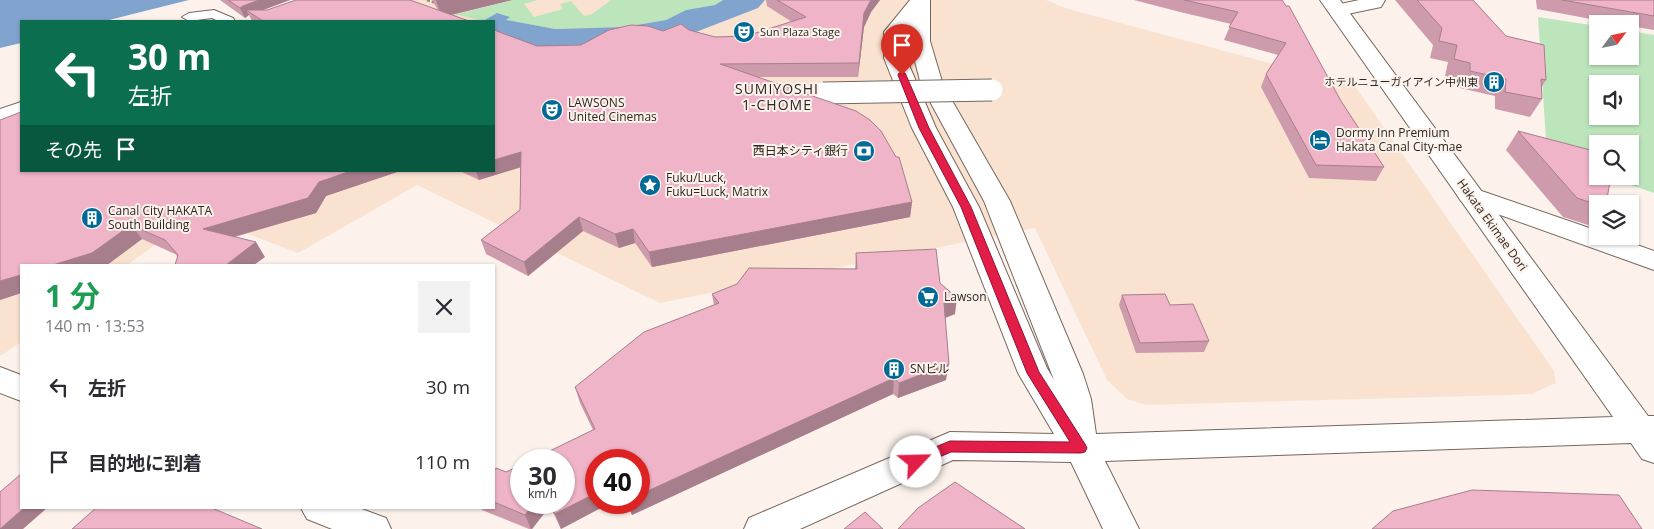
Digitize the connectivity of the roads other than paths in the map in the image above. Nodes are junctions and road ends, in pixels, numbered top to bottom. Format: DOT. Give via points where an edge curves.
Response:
graph roads {
  1 [pos="1375,0"];
  2 [pos="920,1"];
  3 [pos="1334,5"];
  4 [pos="188,17"];
  5 [pos="226,20"];
  6 [pos="992,90"];
  7 [pos="824,93"];
  8 [pos="20,108"];
  9 [pos="0,117"];
  10 [pos="1470,195"];
  11 [pos="1654,261"];
  12 [pos="0,379"];
  13 [pos="20,388"];
  14 [pos="1649,436"];
  15 [pos="1081,448"];
  16 [pos="322,509"];
  17 [pos="373,529"];
  18 [pos="762,529"];
  19 [pos="1120,529"];
  1 -- 3 [label="street" via="1374,3"];
  2 -- 15 [label="street" via="920,41 932,85 997,201 1068,374 1075,399"];
  3 -- 10 [label="street, Hakata Ekimae Dori"];
  4 -- 5 [label="lane" via="214,14"];
  6 -- 7 [label="street, bridge"];
  8 -- 9 [label="street"];
  10 -- 11 [label="street"];
  10 -- 14 [label="street, Hakata Ekimae Dori"];
  12 -- 13 [label="street"];
  14 -- 15 [label="street"];
  15 -- 18 [label="street" via="950,446"];
  15 -- 19 [label="street"];
  16 -- 17 [label="street"];
}
